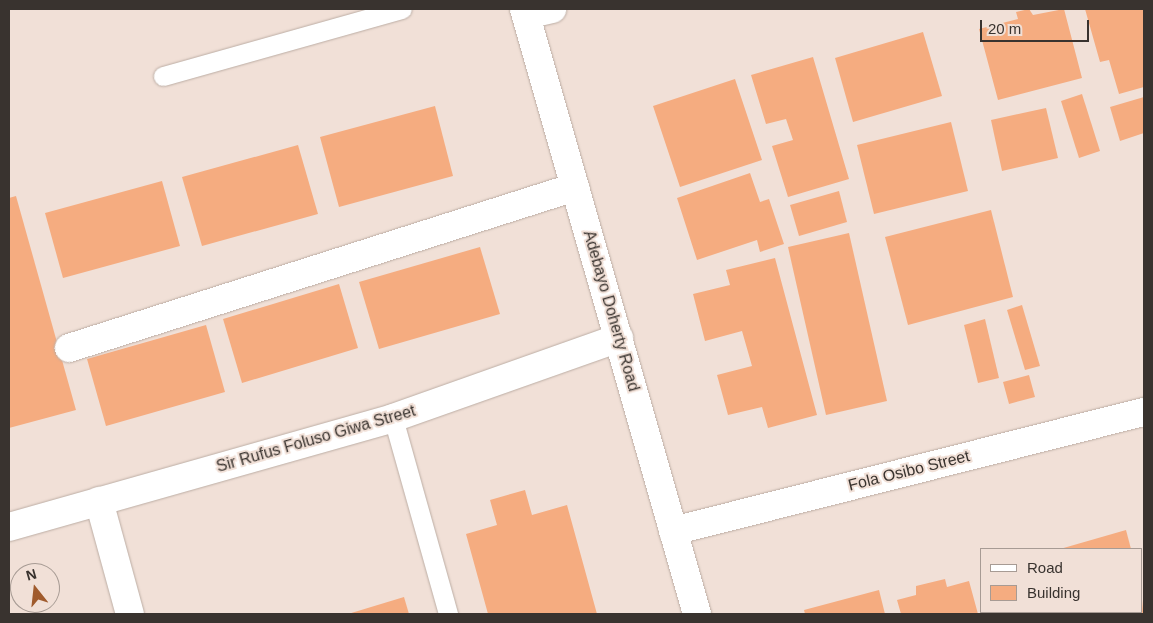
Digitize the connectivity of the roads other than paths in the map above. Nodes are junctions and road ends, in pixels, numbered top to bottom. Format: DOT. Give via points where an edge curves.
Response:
graph roads {
  1 [pos="400,9"];
  2 [pos="552,9"];
  3 [pos="525,12"];
  4 [pos="163,76"];
  5 [pos="575,187"];
  6 [pos="619,338"];
  7 [pos="69,348"];
  8 [pos="1144,412"];
  9 [pos="393,418"];
  10 [pos="100,501"];
  11 [pos="9,526"];
  12 [pos="673,531"];
  13 [pos="130,614"];
  14 [pos="448,614"];
  15 [pos="697,614"];
  1 -- 4 [label="lane"];
  2 -- 3 [label="street"];
  3 -- 5 [label="street, Adebayo Doherty Road"];
  5 -- 6 [label="street, Adebayo Doherty Road"];
  5 -- 7 [label="street"];
  6 -- 9 [label="street, Sir Rufus Foluso Giwa Street"];
  6 -- 12 [label="street, Adebayo Doherty Road"];
  8 -- 12 [label="street, Fola Osibo Street"];
  9 -- 10 [label="street, Sir Rufus Foluso Giwa Street"];
  9 -- 14 [label="lane"];
  10 -- 11 [label="street, Sir Rufus Foluso Giwa Street"];
  10 -- 13 [label="street"];
  12 -- 15 [label="street, Adebayo Doherty Road"];
}
